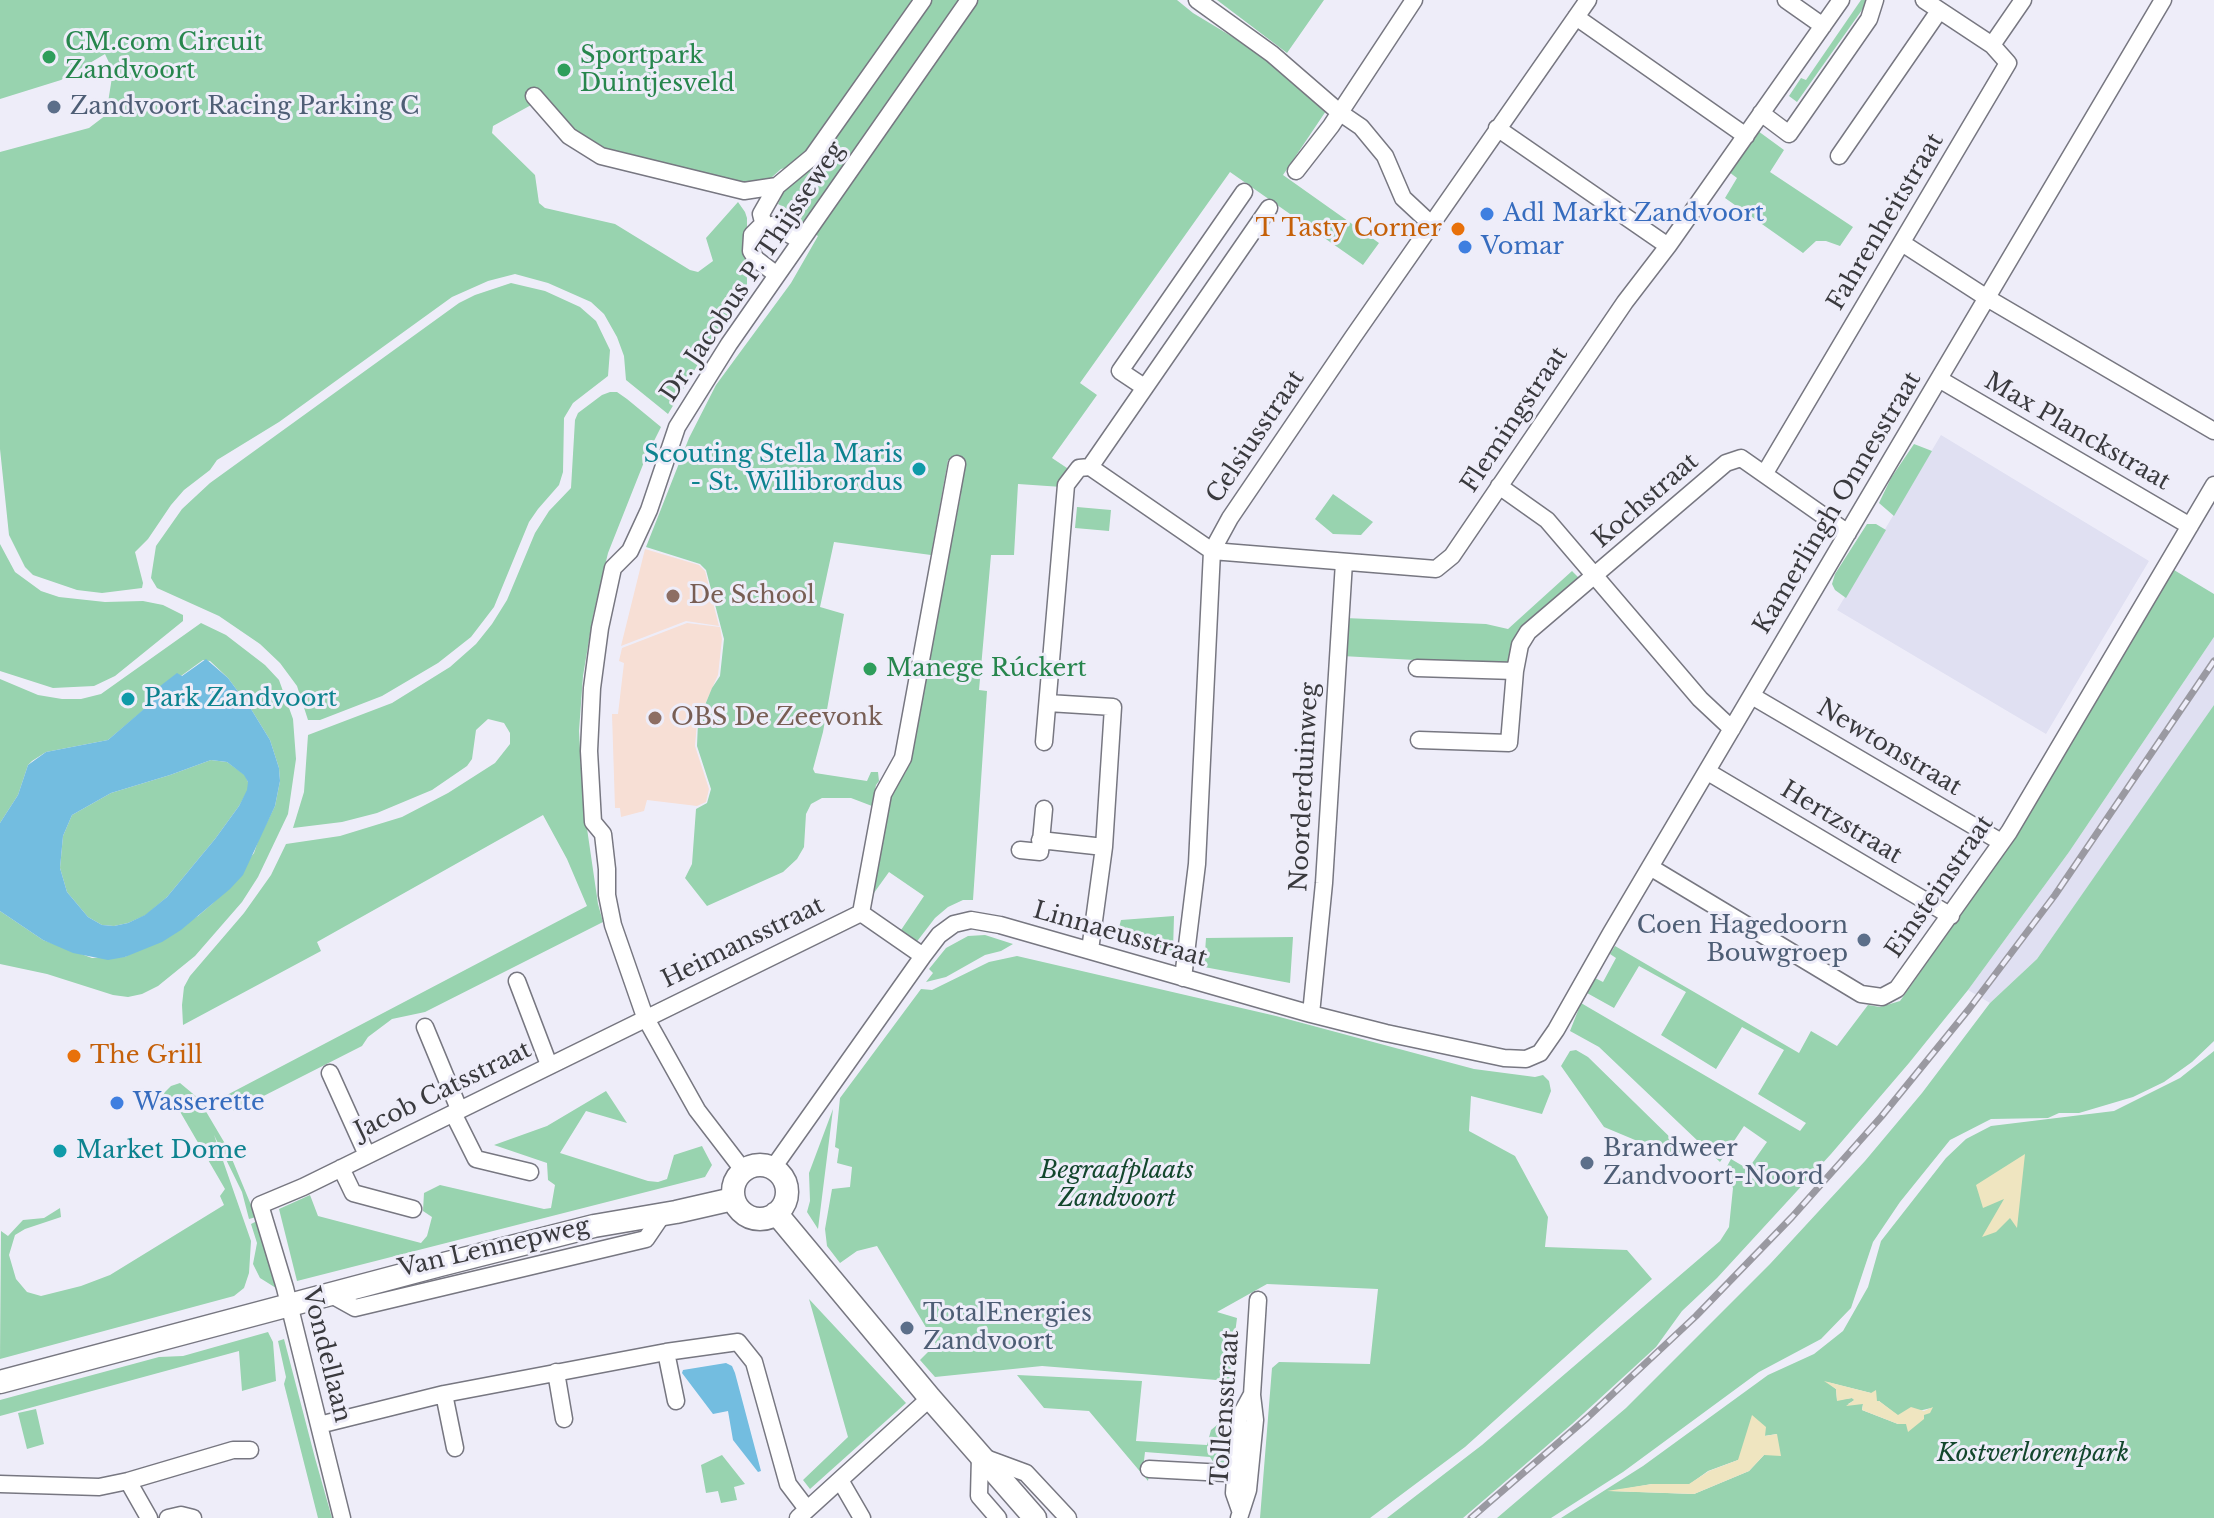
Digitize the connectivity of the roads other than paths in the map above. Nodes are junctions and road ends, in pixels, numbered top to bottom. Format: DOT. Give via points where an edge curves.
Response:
graph roads {
  1 [pos="923,0"];
  2 [pos="969,0"];
  3 [pos="1197,0"];
  4 [pos="1414,0"];
  5 [pos="1588,0"];
  6 [pos="1786,0"];
  7 [pos="1841,0"];
  8 [pos="1875,0"];
  9 [pos="1924,0"];
  10 [pos="2023,0"];
  11 [pos="2163,0"];
  12 [pos="1939,11"];
  13 [pos="1576,17"];
  14 [pos="1823,26"];
  15 [pos="1992,45"];
  16 [pos="534,96"];
  17 [pos="1339,112"];
  18 [pos="1761,113"];
  19 [pos="1497,128"];
  20 [pos="1746,136"];
  21 [pos="1839,156"];
  22 [pos="1296,171"];
  23 [pos="777,186"];
  24 [pos="744,191"];
  25 [pos="1244,192"];
  26 [pos="1269,208"];
  27 [pos="762,220"];
  28 [pos="1432,225"];
  29 [pos="1213,237"];
  30 [pos="801,241"];
  31 [pos="1902,243"];
  32 [pos="1668,246"];
  33 [pos="1238,253"];
  34 [pos="777,275"];
  35 [pos="1987,298"];
  36 [pos="1939,379"];
  37 [pos="1144,387"];
  38 [pos="2214,431"];
  39 [pos="957,464"];
  40 [pos="1090,467"];
  41 [pos="1765,473"];
  42 [pos="2214,485"];
  43 [pos="1499,486"];
  44 [pos="2190,526"];
  45 [pos="1848,533"];
  46 [pos="1212,551"];
  47 [pos="1344,562"];
  48 [pos="1596,577"];
  49 [pos="1417,668"];
  50 [pos="1515,671"];
  51 [pos="1752,696"];
  52 [pos="1048,703"];
  53 [pos="1732,729"];
  54 [pos="1419,740"];
  55 [pos="1044,742"];
  56 [pos="1708,772"];
  57 [pos="1044,809"];
  58 [pos="1040,840"];
  59 [pos="2001,842"];
  60 [pos="1104,847"];
  61 [pos="1020,850"];
  62 [pos="1650,867"];
  63 [pos="861,913"];
  64 [pos="1951,916"];
  65 [pos="1090,950"];
  66 [pos="923,956"];
  67 [pos="1183,978"];
  68 [pos="517,981"];
  69 [pos="1311,1014"];
  70 [pos="645,1017"];
  71 [pos="425,1027"];
  72 [pos="1556,1030"];
  73 [pos="549,1065"];
  74 [pos="330,1073"];
  75 [pos="459,1109"];
  76 [pos="367,1155"];
  77 [pos="341,1168"];
  78 [pos="773,1168"];
  79 [pos="743,1170"];
  80 [pos="530,1172"];
  81 [pos="733,1199"];
  82 [pos="260,1205"];
  83 [pos="413,1209"];
  84 [pos="776,1213"];
  85 [pos="1258,1300"];
  86 [pos="288,1304"];
  87 [pos="666,1352"];
  88 [pos="556,1372"];
  89 [pos="0,1382"];
  90 [pos="444,1394"];
  91 [pos="930,1398"];
  92 [pos="676,1401"];
  93 [pos="564,1419"];
  94 [pos="319,1425"];
  95 [pos="455,1448"];
  96 [pos="250,1450"];
  97 [pos="980,1456"];
  98 [pos="1149,1469"];
  99 [pos="1242,1474"];
  100 [pos="840,1480"];
  101 [pos="128,1481"];
  102 [pos="0,1484"];
  103 [pos="802,1514"];
  104 [pos="1239,1514"];
  105 [pos="149,1518"];
  106 [pos="168,1518"];
  107 [pos="193,1518"];
  108 [pos="342,1518"];
  109 [pos="862,1518"];
  110 [pos="998,1518"];
  111 [pos="1035,1518"];
  112 [pos="1068,1518"];
  1 -- 23 [label="street" via="812,157"];
  2 -- 30 [label="street, Dr. Jacobus P. Thijsseweg"];
  3 -- 17 [label="street" via="1272,54"];
  4 -- 17 [label="street"];
  5 -- 13 [label="street, Celsiusstraat"];
  6 -- 14 [label="street"];
  7 -- 14 [label="street, Flemingstraat"];
  8 -- 18 [label="street" via="1869,19 1789,134"];
  9 -- 12 [label="street"];
  10 -- 15 [label="street"];
  11 -- 35 [label="street, Kamerlingh Onnesstraat"];
  12 -- 15 [label="street"];
  12 -- 21 [label="street"];
  13 -- 19 [label="street, Celsiusstraat"];
  13 -- 20 [label="street"];
  14 -- 18 [label="street, Flemingstraat"];
  15 -- 31 [label="street, Fahrenheitstraat" via="2008,63"];
  16 -- 24 [label="street" via="569,136 601,156"];
  17 -- 22 [label="street"];
  17 -- 28 [label="street" via="1371,137 1403,198"];
  18 -- 20 [label="street, Flemingstraat"];
  19 -- 28 [label="street, Celsiusstraat"];
  19 -- 32 [label="street"];
  20 -- 32 [label="street, Flemingstraat"];
  23 -- 24 [label="street"];
  23 -- 27 [label="street"];
  24 -- 27 [label="street"];
  25 -- 29 [label="street"];
  26 -- 33 [label="street"];
  27 -- 30 [label="street"];
  27 -- 34 [label="street" via="752,235 751,251"];
  28 -- 46 [label="street, Celsiusstraat"];
  29 -- 33 [label="street"];
  29 -- 37 [label="street" via="1120,371"];
  30 -- 34 [label="street, Dr. Jacobus P. Thijsseweg"];
  31 -- 35 [label="street"];
  31 -- 41 [label="street, Fahrenheitstraat"];
  32 -- 43 [label="street, Flemingstraat"];
  33 -- 37 [label="street"];
  34 -- 70 [label="street, Dr. Jacobus P. Thijsseweg" via="677,427 643,524 630,551 613,568 600,628 589,751 593,822 603,834 613,925"];
  35 -- 36 [label="street, Kamerlingh Onnesstraat"];
  35 -- 38 [label="street"];
  36 -- 44 [label="street, Max Planckstraat"];
  36 -- 45 [label="street, Kamerlingh Onnesstraat"];
  37 -- 40 [label="street"];
  39 -- 63 [label="street, Heimansstraat" via="903,758 883,794"];
  40 -- 46 [label="street"];
  40 -- 52 [label="street" via="1079,468 1066,485"];
  41 -- 45 [label="street, Kochstraat"];
  41 -- 48 [label="street, Kochstraat" via="1741,458 1726,463"];
  42 -- 44 [label="street"];
  43 -- 47 [label="street, Flemingstraat" via="1452,556 1436,569"];
  43 -- 48 [label="street" via="1547,520"];
  44 -- 59 [label="street, Einsteinstraat"];
  45 -- 51 [label="street, Kamerlingh Onnesstraat"];
  46 -- 47 [label="street, Flemingstraat"];
  46 -- 67 [label="street, Celsiusstraat" via="1197,864"];
  47 -- 69 [label="street, Noorderduinweg"];
  48 -- 50 [label="street" via="1528,632"];
  48 -- 53 [label="street"];
  49 -- 50 [label="street"];
  50 -- 54 [label="street" via="1509,743"];
  51 -- 53 [label="street, Kamerlingh Onnesstraat"];
  51 -- 59 [label="street, Newtonstraat"];
  52 -- 55 [label="street"];
  52 -- 60 [label="street" via="1113,707"];
  53 -- 56 [label="street, Kamerlingh Onnesstraat"];
  56 -- 62 [label="street, Kamerlingh Onnesstraat"];
  56 -- 64 [label="street, Hertzstraat"];
  57 -- 58 [label="street"];
  58 -- 60 [label="street"];
  58 -- 61 [label="street" via="1040,852"];
  59 -- 64 [label="street, Einsteinstraat"];
  60 -- 65 [label="street"];
  62 -- 64 [label="street, Einsteinstraat" via="1869,996 1882,997 1897,989"];
  62 -- 72 [label="street, Kamerlingh Onnesstraat"];
  63 -- 66 [label="street, Heimansstraat"];
  63 -- 70 [label="street, Heimansstraat"];
  65 -- 66 [label="street, Linnaeusstraat" via="971,920 939,935"];
  65 -- 67 [label="street, Linnaeusstraat"];
  66 -- 78 [label="street, Linnaeusstraat"];
  67 -- 69 [label="street, Linnaeusstraat"];
  68 -- 73 [label="street"];
  69 -- 72 [label="street, Linnaeusstraat" via="1515,1060 1540,1053"];
  70 -- 73 [label="street, Jacob Catsstraat"];
  70 -- 79 [label="street, Dr. Jacobus P. Thijsseweg" via="697,1110"];
  71 -- 75 [label="street"];
  73 -- 75 [label="street, Jacob Catsstraat"];
  74 -- 76 [label="street"];
  75 -- 76 [label="street, Jacob Catsstraat"];
  75 -- 80 [label="street" via="455,1117 476,1159"];
  76 -- 77 [label="street, Jacob Catsstraat"];
  77 -- 82 [label="street, Jacob Catsstraat"];
  77 -- 83 [label="street" via="353,1193"];
  78 -- 79 [label="main road"];
  78 -- 84 [label="main road" via="786,1187 785,1202"];
  79 -- 81 [label="main road"];
  81 -- 84 [label="main road" via="752,1218"];
  81 -- 86 [label="main road, Van Lennepweg" via="594,1226"];
  82 -- 86 [label="street, Vondellaan"];
  84 -- 91 [label="main road"];
  85 -- 99 [label="street, Tollensstraat" via="1255,1420"];
  86 -- 89 [label="main road, Van Lennepweg"];
  86 -- 94 [label="street, Vondellaan"];
  87 -- 88 [label="street"];
  87 -- 92 [label="street"];
  87 -- 103 [label="street" via="738,1342 754,1362 788,1484"];
  88 -- 90 [label="street"];
  88 -- 93 [label="street"];
  90 -- 94 [label="street"];
  90 -- 95 [label="street"];
  91 -- 97 [label="main road"];
  91 -- 100 [label="street"];
  94 -- 108 [label="street, Vondellaan"];
  96 -- 101 [label="street" via="233,1450"];
  97 -- 110 [label="street" via="979,1496"];
  97 -- 111 [label="main road"];
  97 -- 112 [label="street" via="1026,1473"];
  98 -- 99 [label="street"];
  99 -- 104 [label="street, Tollensstraat" via="1248,1490"];
  100 -- 103 [label="street"];
  100 -- 109 [label="street"];
  101 -- 102 [label="street" via="99,1487"];
  101 -- 105 [label="street"];
  106 -- 107 [label="street"];
}
